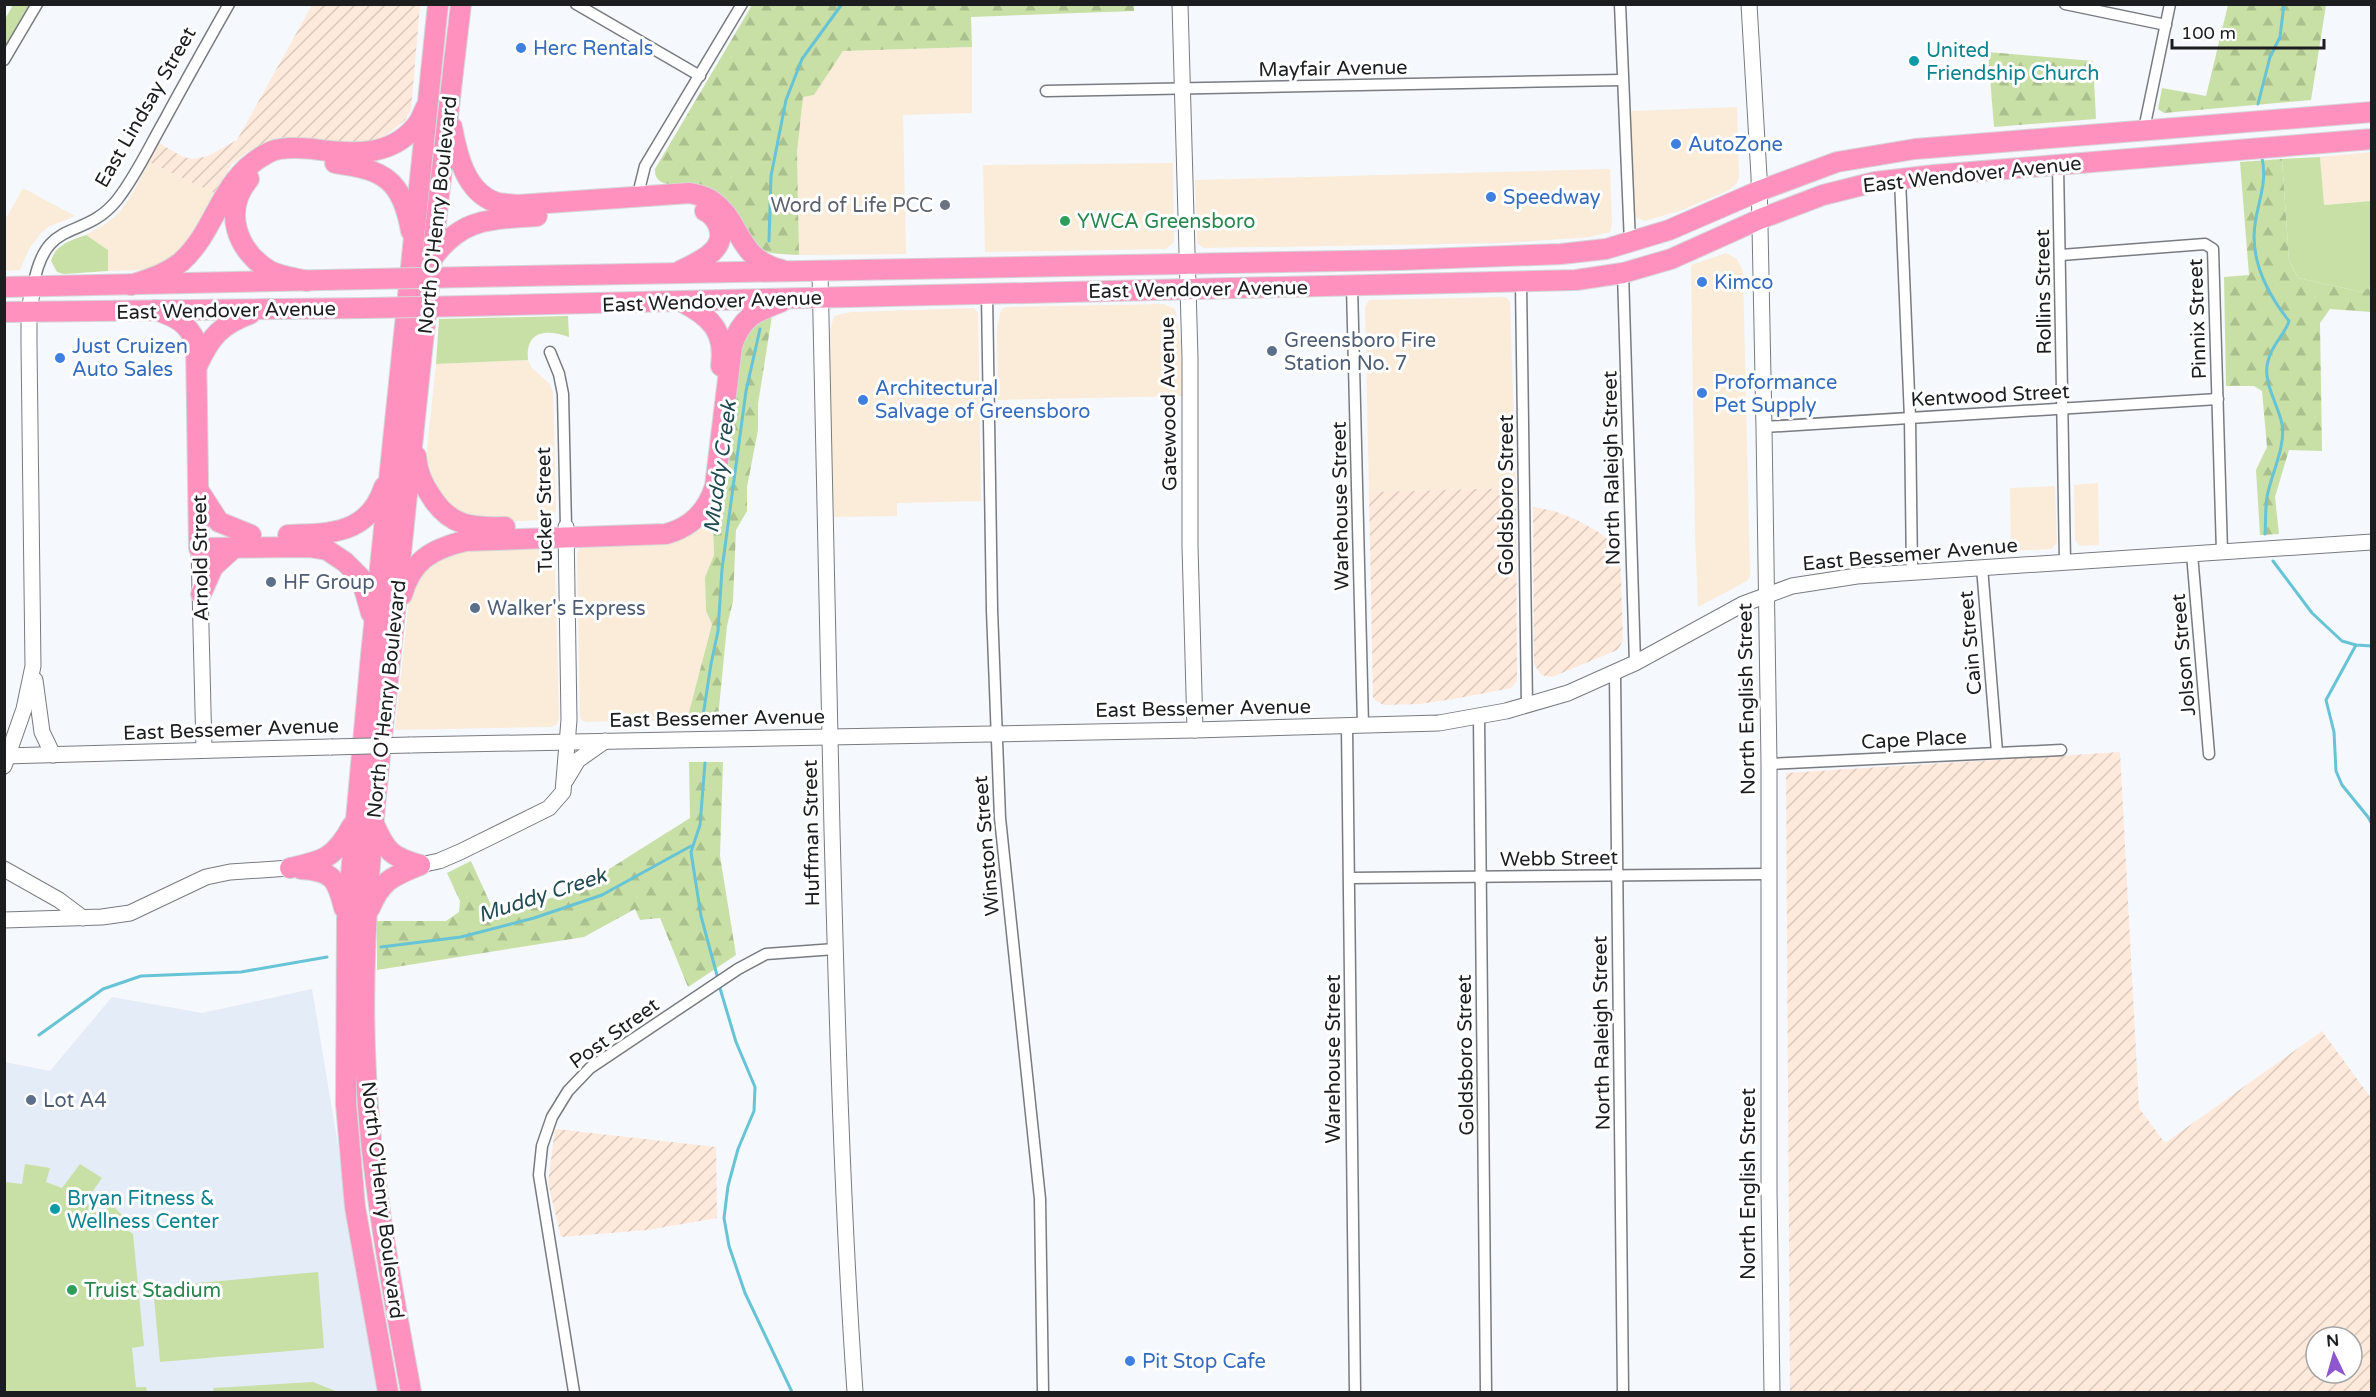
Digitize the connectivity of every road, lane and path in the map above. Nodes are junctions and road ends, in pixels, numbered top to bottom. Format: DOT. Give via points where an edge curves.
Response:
graph roads {
  1 [pos="37,4"];
  2 [pos="229,4"];
  3 [pos="438,4"];
  4 [pos="461,4"];
  5 [pos="576,4"];
  6 [pos="742,4"];
  7 [pos="1180,4"];
  8 [pos="1620,4"];
  9 [pos="1749,4"];
  10 [pos="2065,4"];
  11 [pos="2170,4"];
  12 [pos="2166,26"];
  13 [pos="4,60"];
  14 [pos="700,76"];
  15 [pos="1622,80"];
  16 [pos="1182,89"];
  17 [pos="1046,91"];
  18 [pos="428,102"];
  19 [pos="449,108"];
  20 [pos="2372,112"];
  21 [pos="2144,129"];
  22 [pos="2372,139"];
  23 [pos="2058,165"];
  24 [pos="1900,179"];
  25 [pos="1759,191"];
  26 [pos="641,200"];
  27 [pos="1760,219"];
  28 [pos="1630,243"];
  29 [pos="414,246"];
  30 [pos="2061,255"];
  31 [pos="431,260"];
  32 [pos="1187,263"];
  33 [pos="787,272"];
  34 [pos="820,272"];
  35 [pos="1623,273"];
  36 [pos="673,274"];
  37 [pos="307,281"];
  38 [pos="1521,283"];
  39 [pos="131,285"];
  40 [pos="1352,286"];
  41 [pos="4,287"];
  42 [pos="33,287"];
  43 [pos="1187,289"];
  44 [pos="987,294"];
  45 [pos="821,297"];
  46 [pos="794,298"];
  47 [pos="680,301"];
  48 [pos="156,310"];
  49 [pos="260,311"];
  50 [pos="4,312"];
  51 [pos="29,312"];
  52 [pos="550,352"];
  53 [pos="197,366"];
  54 [pos="2218,399"];
  55 [pos="2063,409"];
  56 [pos="1910,418"];
  57 [pos="414,426"];
  58 [pos="1764,427"];
  59 [pos="391,464"];
  60 [pos="199,491"];
  61 [pos="566,532"];
  62 [pos="243,541"];
  63 [pos="2372,542"];
  64 [pos="199,543"];
  65 [pos="2222,552"];
  66 [pos="2192,554"];
  67 [pos="2066,562"];
  68 [pos="1982,567"];
  69 [pos="1912,572"];
  70 [pos="201,594"];
  71 [pos="1766,595"];
  72 [pos="394,620"];
  73 [pos="374,627"];
  74 [pos="1635,663"];
  75 [pos="33,666"];
  76 [pos="1615,673"];
  77 [pos="1527,706"];
  78 [pos="1479,717"];
  79 [pos="1363,725"];
  80 [pos="1347,726"];
  81 [pos="1195,730"];
  82 [pos="996,732"];
  83 [pos="829,738"];
  84 [pos="605,741"];
  85 [pos="566,742"];
  86 [pos="204,750"];
  87 [pos="2061,750"];
  88 [pos="1997,752"];
  89 [pos="2209,754"];
  90 [pos="53,755"];
  91 [pos="5,759"];
  92 [pos="1769,765"];
  93 [pos="565,783"];
  94 [pos="365,820"];
  95 [pos="420,865"];
  96 [pos="290,868"];
  97 [pos="4,869"];
  98 [pos="1768,874"];
  99 [pos="1617,876"];
  100 [pos="1480,877"];
  101 [pos="1350,878"];
  102 [pos="82,918"];
  103 [pos="356,919"];
  104 [pos="4,920"];
  105 [pos="835,949"];
  106 [pos="388,1392"];
  107 [pos="411,1392"];
  108 [pos="574,1392"];
  109 [pos="855,1392"];
  110 [pos="1043,1392"];
  111 [pos="1355,1392"];
  112 [pos="1486,1392"];
  113 [pos="1623,1392"];
  114 [pos="1772,1392"];
  1 -- 13 [label="street"];
  2 -- 42 [label="street, East Lindsay Street" via="126,188 101,215 52,240 40,258"];
  3 -- 18 [label="highway, North O'Henry Boulevard"];
  4 -- 19 [label="highway, North O'Henry Boulevard"];
  5 -- 14 [label="street"];
  6 -- 14 [label="street"];
  7 -- 16 [label="main road, Gatewood Avenue"];
  8 -- 15 [label="street"];
  9 -- 25 [label="main road, North English Street"];
  10 -- 12 [label="street"];
  11 -- 12 [label="street"];
  12 -- 21 [label="street"];
  14 -- 26 [label="street" via="645,166"];
  15 -- 16 [label="street, Mayfair Avenue"];
  15 -- 28 [label="street"];
  16 -- 17 [label="street, Mayfair Avenue"];
  16 -- 32 [label="main road, Gatewood Avenue"];
  18 -- 29 [label="highway, North O'Henry Boulevard"];
  18 -- 39 [label="highway" via="416,126 397,143 375,151 352,154 299,148 271,151 249,163 235,178 194,248 162,274"];
  19 -- 26 [label="highway" via="465,173 476,189 494,202 518,205"];
  19 -- 31 [label="highway, North O'Henry Boulevard"];
  20 -- 21 [label="highway, East Wendover Avenue"];
  21 -- 25 [label="highway, East Wendover Avenue" via="1875,154 1809,171"];
  22 -- 23 [label="highway, East Wendover Avenue"];
  23 -- 24 [label="highway, East Wendover Avenue"];
  23 -- 30 [label="street, Rollins Street"];
  24 -- 27 [label="highway, East Wendover Avenue" via="1823,195"];
  24 -- 56 [label="street"];
  25 -- 27 [label="main road, North English Street"];
  25 -- 28 [label="highway, East Wendover Avenue"];
  26 -- 31 [label="highway" via="486,220 465,227 444,242"];
  26 -- 33 [label="highway" via="690,193 710,199 723,210 756,258"];
  26 -- 36 [label="highway" via="690,204 715,218 721,237 714,250"];
  27 -- 35 [label="highway, East Wendover Avenue" via="1671,259"];
  27 -- 58 [label="main road, North English Street"];
  28 -- 32 [label="highway, East Wendover Avenue" via="1561,254"];
  29 -- 37 [label="highway" via="400,193 384,175 364,167 311,159 286,159 264,165 247,182 237,200 235,227 247,253 271,272"];
  29 -- 59 [label="highway, North O'Henry Boulevard"];
  30 -- 54 [label="street, Pinnix Street" via="2205,244 2213,249"];
  30 -- 55 [label="street, Rollins Street"];
  31 -- 57 [label="highway, North O'Henry Boulevard"];
  32 -- 34 [label="highway, East Wendover Avenue"];
  32 -- 43 [label="main road, Gatewood Avenue"];
  33 -- 34 [label="highway, East Wendover Avenue"];
  33 -- 36 [label="highway, East Wendover Avenue"];
  34 -- 45 [label="main road, Huffman Street"];
  35 -- 38 [label="highway, East Wendover Avenue"];
  35 -- 74 [label="street, North Raleigh Street"];
  36 -- 37 [label="highway, East Wendover Avenue, bridge"];
  37 -- 39 [label="highway, East Wendover Avenue"];
  38 -- 40 [label="highway, East Wendover Avenue"];
  38 -- 77 [label="street, Goldsboro Street"];
  39 -- 42 [label="highway, East Wendover Avenue"];
  40 -- 43 [label="highway, East Wendover Avenue"];
  40 -- 79 [label="street, Warehouse Street"];
  41 -- 42 [label="highway, East Wendover Avenue"];
  42 -- 51 [label="main road, East Lindsay Street"];
  43 -- 44 [label="highway, East Wendover Avenue"];
  43 -- 81 [label="main road, Gatewood Avenue"];
  44 -- 45 [label="highway, East Wendover Avenue"];
  44 -- 82 [label="street, Winston Street"];
  45 -- 46 [label="highway, East Wendover Avenue"];
  45 -- 83 [label="main road, Huffman Street"];
  46 -- 47 [label="highway, East Wendover Avenue"];
  46 -- 61 [label="highway" via="752,315 736,334 715,486 712,498 696,519 666,534"];
  47 -- 49 [label="highway, East Wendover Avenue, bridge"];
  47 -- 61 [label="highway" via="713,324 723,350 702,494 683,516 666,524"];
  48 -- 49 [label="highway, East Wendover Avenue"];
  48 -- 51 [label="highway, East Wendover Avenue"];
  48 -- 53 [label="highway, Arnold Street" via="176,317 188,327 196,341"];
  49 -- 53 [label="highway" via="220,329"];
  50 -- 51 [label="highway, East Wendover Avenue"];
  51 -- 75 [label="main road, East Lindsay Street"];
  52 -- 61 [label="street, Tucker Street" via="563,394"];
  53 -- 60 [label="highway, Arnold Street"];
  54 -- 55 [label="street, Kentwood Street"];
  54 -- 65 [label="street"];
  55 -- 56 [label="street, Kentwood Street"];
  55 -- 67 [label="street, Rollins Street"];
  56 -- 58 [label="street, Kentwood Street"];
  56 -- 69 [label="street"];
  57 -- 61 [label="highway" via="416,460 425,487 440,511 471,526"];
  57 -- 72 [label="highway, North O'Henry Boulevard"];
  58 -- 71 [label="main road, North English Street"];
  59 -- 62 [label="highway" via="380,500 366,517 347,529"];
  59 -- 73 [label="highway, North O'Henry Boulevard"];
  60 -- 62 [label="highway" via="219,522"];
  60 -- 64 [label="highway, Arnold Street"];
  61 -- 72 [label="highway" via="465,541 438,548 422,559 406,581"];
  61 -- 85 [label="main road, Tucker Street"];
  62 -- 64 [label="highway"];
  62 -- 70 [label="highway" via="213,567"];
  62 -- 73 [label="highway" via="327,550 361,578"];
  63 -- 65 [label="main road, East Bessemer Avenue"];
  64 -- 70 [label="main road, Arnold Street"];
  65 -- 66 [label="main road, East Bessemer Avenue"];
  66 -- 67 [label="main road, East Bessemer Avenue"];
  66 -- 89 [label="street, Jolson Street"];
  67 -- 68 [label="main road, East Bessemer Avenue"];
  68 -- 69 [label="main road, East Bessemer Avenue"];
  68 -- 88 [label="street, Cain Street"];
  69 -- 71 [label="main road, East Bessemer Avenue" via="1823,580"];
  70 -- 86 [label="main road, Arnold Street"];
  71 -- 74 [label="main road, East Bessemer Avenue"];
  71 -- 92 [label="main road, North English Street"];
  72 -- 94 [label="highway, North O'Henry Boulevard"];
  73 -- 94 [label="highway, North O'Henry Boulevard"];
  74 -- 76 [label="main road, East Bessemer Avenue"];
  75 -- 90 [label="main road" via="42,732"];
  75 -- 91 [label="main road, East Lindsay Street" via="24,709"];
  76 -- 77 [label="main road, East Bessemer Avenue"];
  76 -- 99 [label="street, North Raleigh Street"];
  77 -- 78 [label="main road, East Bessemer Avenue"];
  78 -- 79 [label="main road, East Bessemer Avenue" via="1439,723"];
  78 -- 100 [label="street, Goldsboro Street"];
  79 -- 80 [label="main road, East Bessemer Avenue"];
  80 -- 81 [label="main road, East Bessemer Avenue"];
  80 -- 101 [label="street, Warehouse Street"];
  81 -- 82 [label="main road, East Bessemer Avenue"];
  82 -- 83 [label="main road, East Bessemer Avenue"];
  82 -- 110 [label="street, Winston Street" via="1003,856 1040,1199"];
  83 -- 84 [label="main road, East Bessemer Avenue"];
  83 -- 105 [label="main road, Huffman Street"];
  84 -- 85 [label="main road, East Bessemer Avenue"];
  84 -- 93 [label="main road" via="578,760"];
  85 -- 86 [label="main road, East Bessemer Avenue, bridge"];
  85 -- 93 [label="main road, Tucker Street"];
  86 -- 90 [label="main road, East Bessemer Avenue"];
  87 -- 88 [label="street, Cape Place"];
  88 -- 92 [label="street, Cape Place"];
  90 -- 91 [label="main road, East Bessemer Avenue"];
  92 -- 98 [label="main road, North English Street"];
  93 -- 95 [label="main road" via="559,798 549,808 460,852"];
  94 -- 95 [label="highway" via="398,859"];
  94 -- 96 [label="highway" via="331,855"];
  94 -- 103 [label="highway, North O'Henry Boulevard"];
  95 -- 103 [label="highway" via="391,877"];
  96 -- 102 [label="main road" via="206,877 130,913"];
  96 -- 103 [label="highway" via="321,870 333,877"];
  97 -- 102 [label="main road" via="59,900"];
  98 -- 99 [label="street, Webb Street"];
  98 -- 114 [label="main road, North English Street"];
  99 -- 100 [label="street, Webb Street"];
  99 -- 113 [label="street, North Raleigh Street"];
  100 -- 101 [label="street, Webb Street"];
  100 -- 112 [label="street, Goldsboro Street"];
  101 -- 111 [label="street, Warehouse Street"];
  102 -- 104 [label="main road"];
  103 -- 106 [label="highway, North O'Henry Boulevard" via="346,1104 355,1207"];
  103 -- 107 [label="highway, North O'Henry Boulevard" via="372,1154"];
  105 -- 108 [label="street, Post Street" via="766,954 738,969 590,1068 568,1091 552,1117 542,1146 539,1175"];
  105 -- 109 [label="main road, Huffman Street"];
}
